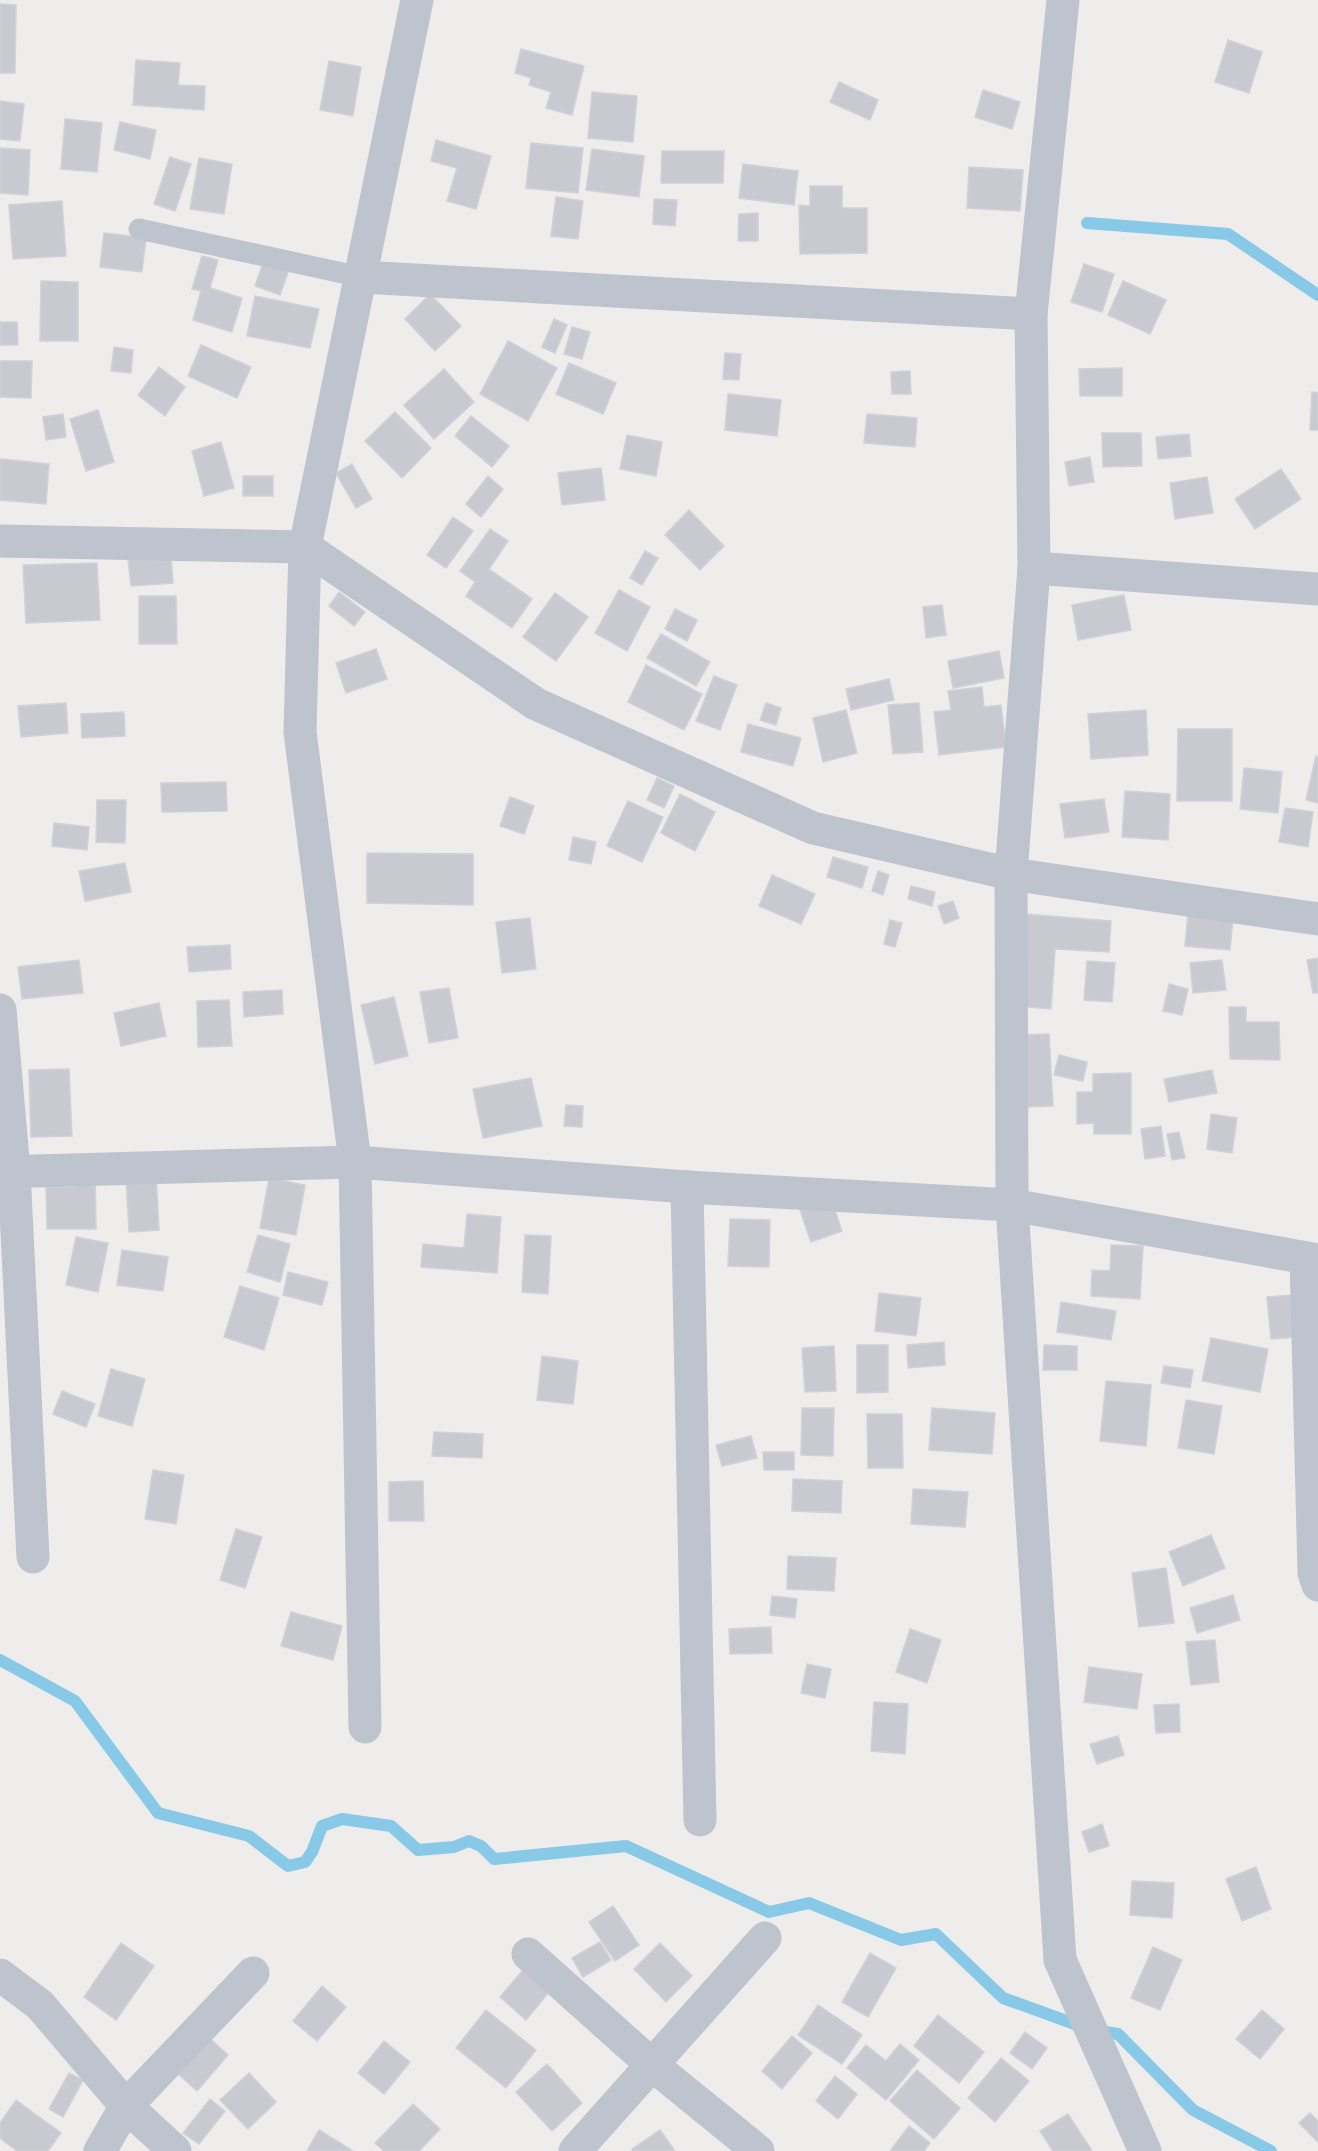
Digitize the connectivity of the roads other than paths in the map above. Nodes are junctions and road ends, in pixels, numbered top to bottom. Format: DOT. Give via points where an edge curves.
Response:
graph roads {
  1 [pos="417,0"];
  2 [pos="1063,0"];
  3 [pos="139,229"];
  4 [pos="361,277"];
  5 [pos="1031,314"];
  6 [pos="0,541"];
  7 [pos="305,547"];
  8 [pos="1034,568"];
  9 [pos="1318,589"];
  10 [pos="1011,874"];
  11 [pos="1318,919"];
  12 [pos="0,1010"];
  13 [pos="355,1162"];
  14 [pos="7,1172"];
  15 [pos="687,1187"];
  16 [pos="1012,1205"];
  17 [pos="1312,1259"];
  18 [pos="33,1557"];
  19 [pos="1318,1585"];
  20 [pos="364,1726"];
  21 [pos="700,1821"];
  22 [pos="765,1938"];
  23 [pos="528,1954"];
  24 [pos="253,1973"];
  25 [pos="0,1975"];
  26 [pos="651,2064"];
  27 [pos="126,2106"];
  28 [pos="100,2151"];
  29 [pos="175,2151"];
  30 [pos="574,2151"];
  31 [pos="758,2151"];
  32 [pos="1145,2151"];
  1 -- 4 [label="street"];
  2 -- 5 [label="street"];
  3 -- 4 [label="lane"];
  4 -- 5 [label="street"];
  4 -- 7 [label="street"];
  5 -- 8 [label="street"];
  6 -- 7 [label="street"];
  7 -- 10 [label="street" via="536,704 813,828"];
  7 -- 13 [label="street" via="300,732"];
  8 -- 9 [label="street"];
  8 -- 10 [label="street"];
  10 -- 11 [label="street"];
  10 -- 16 [label="street"];
  12 -- 14 [label="street"];
  13 -- 14 [label="street"];
  13 -- 15 [label="street"];
  13 -- 20 [label="street"];
  14 -- 18 [label="street"];
  15 -- 16 [label="street"];
  15 -- 21 [label="street"];
  16 -- 17 [label="street"];
  16 -- 32 [label="street" via="1060,1960"];
  17 -- 19 [label="street" via="1314,1573"];
  22 -- 26 [label="street"];
  23 -- 26 [label="street"];
  24 -- 27 [label="street"];
  25 -- 27 [label="street" via="40,2005"];
  26 -- 30 [label="street"];
  26 -- 31 [label="street"];
  27 -- 28 [label="street"];
  27 -- 29 [label="street"];
}
